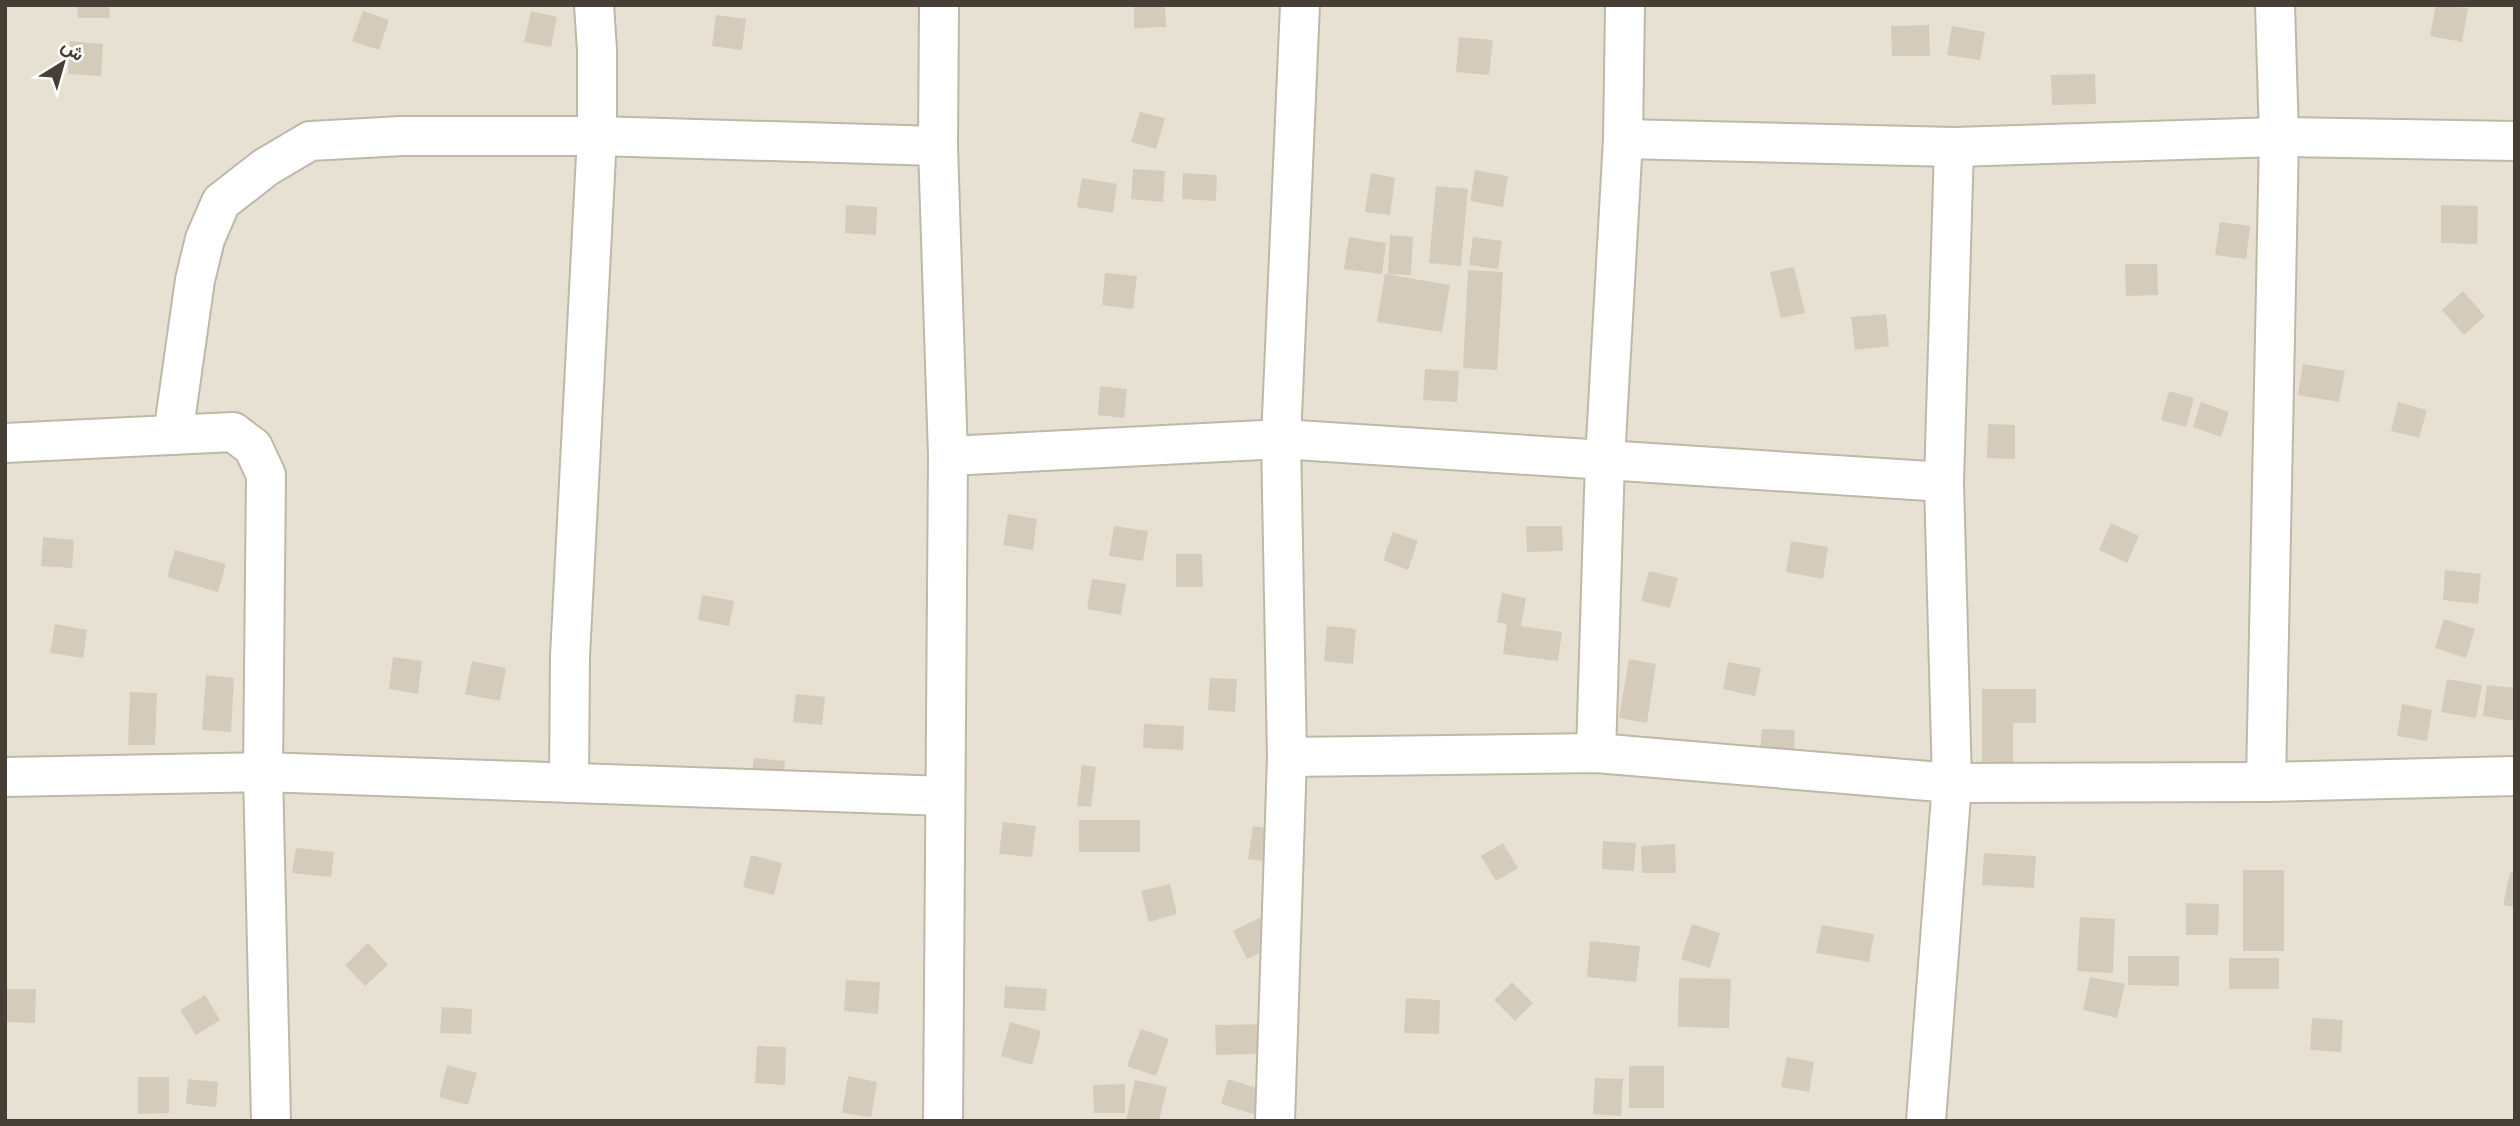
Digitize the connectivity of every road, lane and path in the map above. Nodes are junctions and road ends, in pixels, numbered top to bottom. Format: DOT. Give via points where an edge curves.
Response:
graph roads {
  1 [pos="594,5"];
  2 [pos="939,5"];
  3 [pos="1300,5"];
  4 [pos="1625,5"];
  5 [pos="2275,5"];
  6 [pos="597,136"];
  7 [pos="2279,137"];
  8 [pos="1623,139"];
  9 [pos="2515,141"];
  10 [pos="938,146"];
  11 [pos="1954,147"];
  12 [pos="173,435"];
  13 [pos="1281,439"];
  14 [pos="5,443"];
  15 [pos="948,456"];
  16 [pos="1605,460"];
  17 [pos="1944,482"];
  18 [pos="1596,753"];
  19 [pos="1287,757"];
  20 [pos="263,772"];
  21 [pos="2515,776"];
  22 [pos="5,777"];
  23 [pos="2266,782"];
  24 [pos="569,783"];
  25 [pos="1952,783"];
  26 [pos="945,796"];
  27 [pos="271,1121"];
  28 [pos="943,1121"];
  29 [pos="1275,1121"];
  30 [pos="1926,1121"];
  1 -- 6 [label="street"];
  2 -- 10 [label="street"];
  3 -- 13 [label="street"];
  4 -- 8 [label="street"];
  5 -- 7 [label="street"];
  6 -- 10 [label="street"];
  6 -- 12 [label="street" via="310,141 266,167 221,202 205,239"];
  6 -- 24 [label="street" via="570,656"];
  7 -- 9 [label="street"];
  7 -- 11 [label="street"];
  7 -- 23 [label="street"];
  8 -- 11 [label="street"];
  8 -- 16 [label="street"];
  10 -- 15 [label="street"];
  11 -- 17 [label="street"];
  12 -- 14 [label="street"];
  12 -- 20 [label="street" via="233,432 253,447 266,475"];
  13 -- 15 [label="street"];
  13 -- 16 [label="street"];
  13 -- 19 [label="street"];
  15 -- 26 [label="street"];
  16 -- 17 [label="street"];
  16 -- 18 [label="street"];
  17 -- 25 [label="street"];
  18 -- 19 [label="street"];
  18 -- 25 [label="street"];
  19 -- 29 [label="street"];
  20 -- 22 [label="street"];
  20 -- 24 [label="street"];
  20 -- 27 [label="street"];
  21 -- 23 [label="street"];
  23 -- 25 [label="street"];
  24 -- 26 [label="street"];
  25 -- 30 [label="street"];
  26 -- 28 [label="street"];
}
